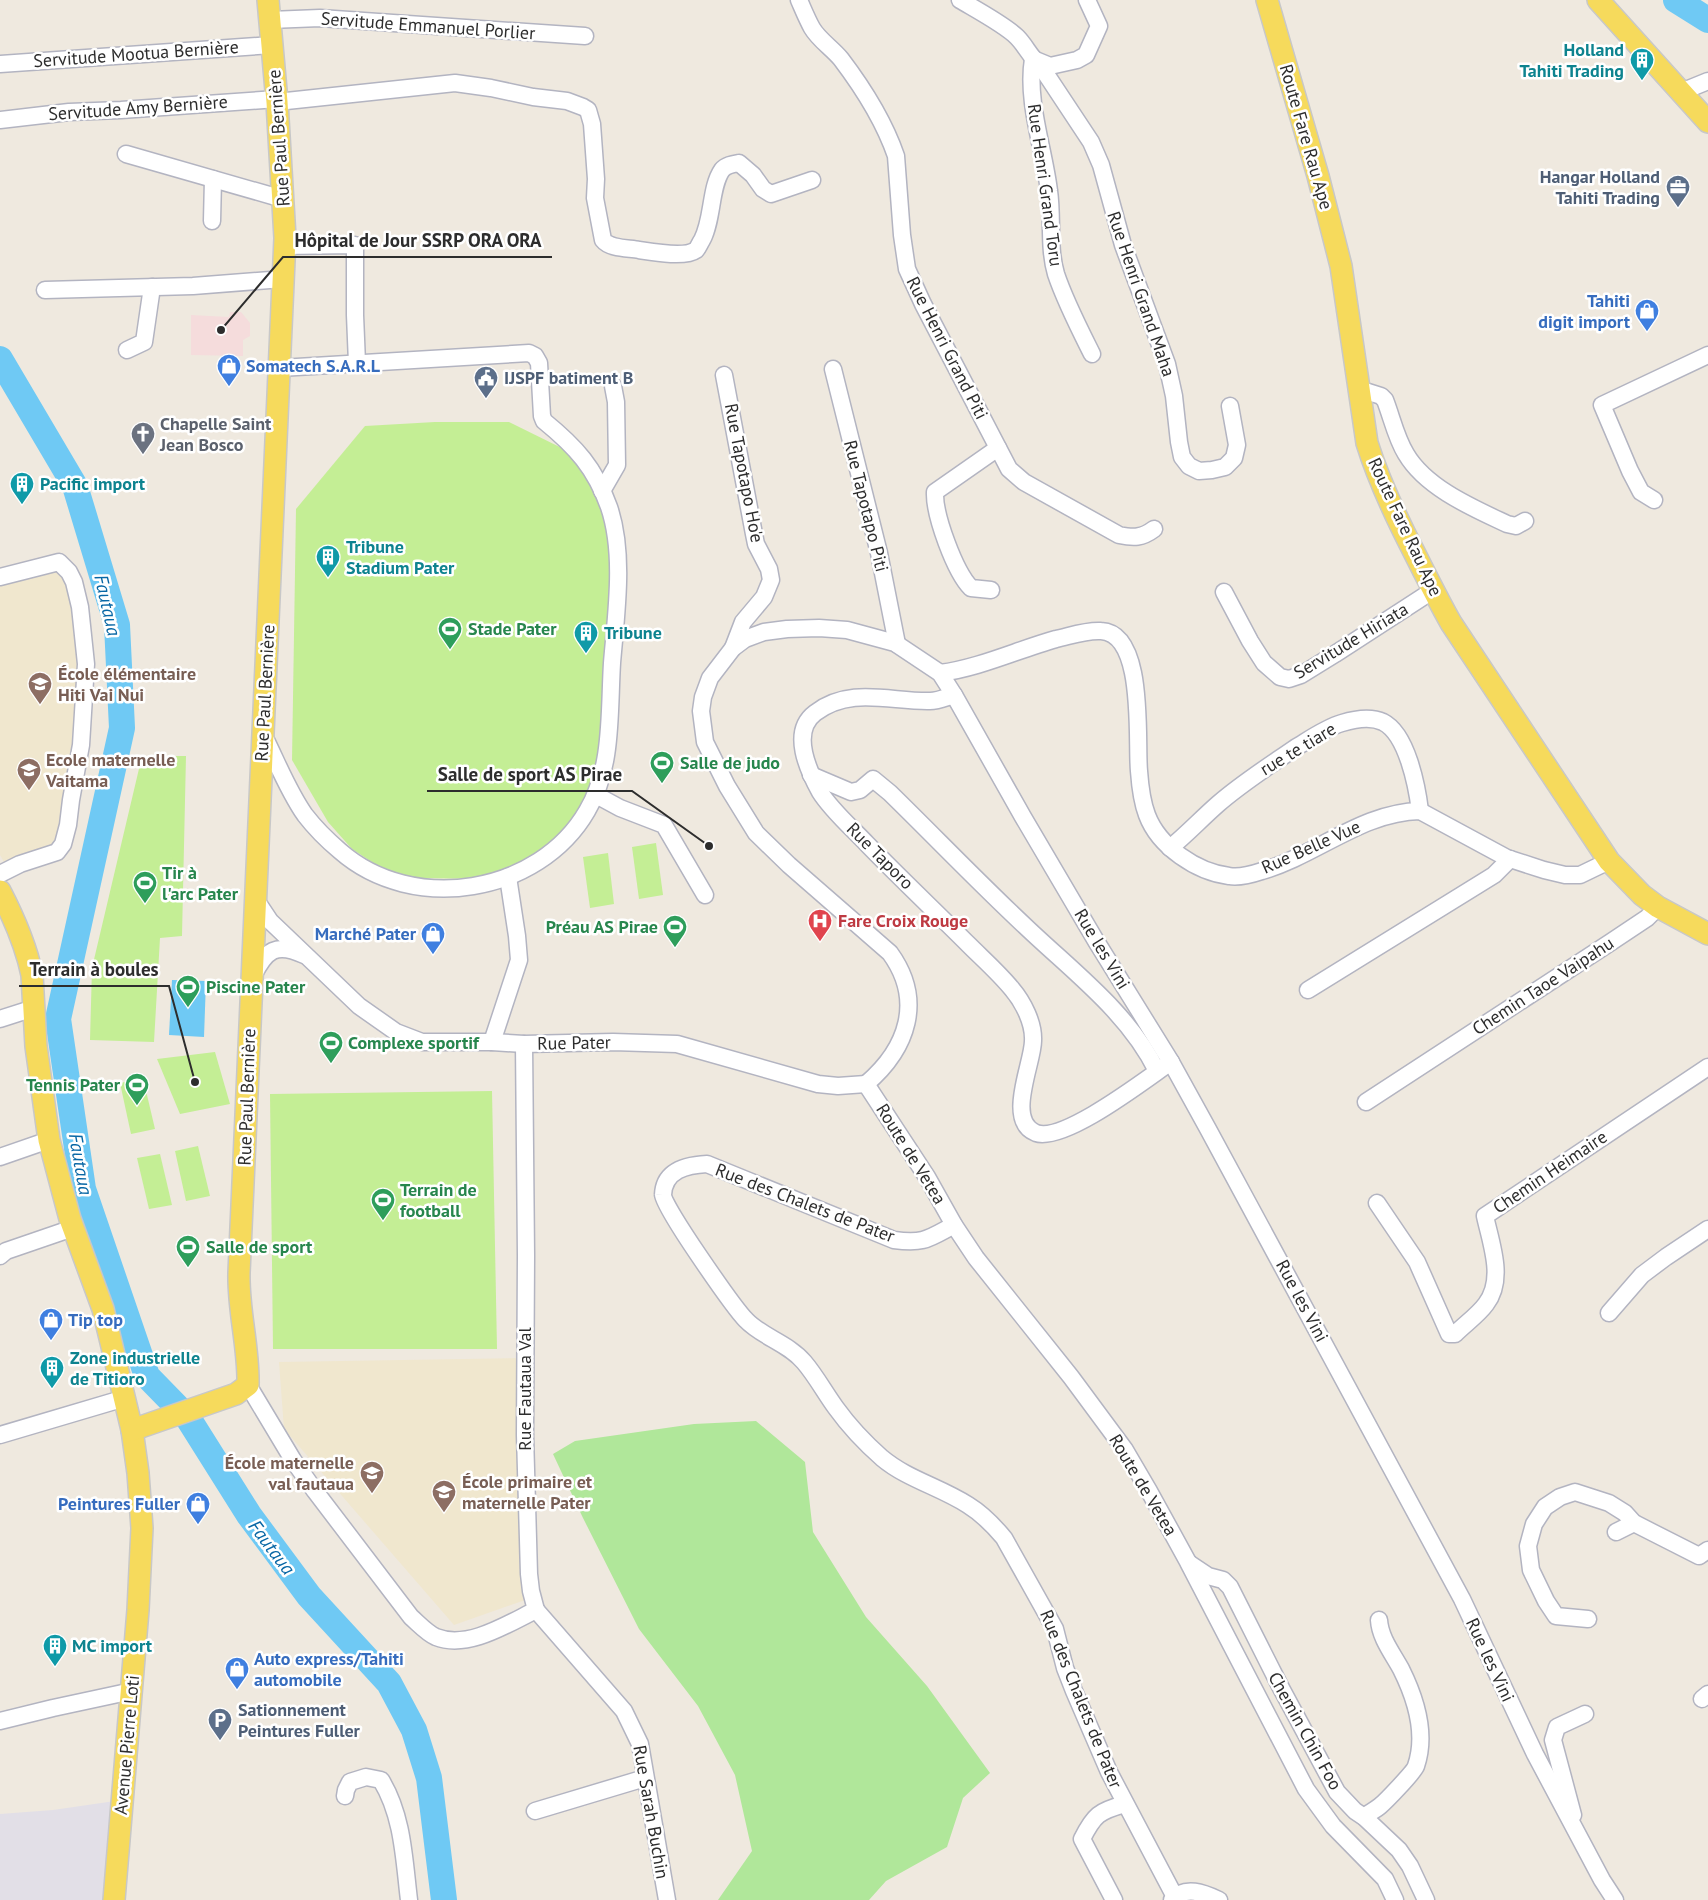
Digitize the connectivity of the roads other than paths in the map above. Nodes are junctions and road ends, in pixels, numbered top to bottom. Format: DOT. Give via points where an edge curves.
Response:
graph roads {
  1 [pos="799,0"];
  2 [pos="960,0"];
  3 [pos="1087,0"];
  4 [pos="1267,0"];
  5 [pos="1598,0"];
  6 [pos="269,10"];
  7 [pos="585,36"];
  8 [pos="272,45"];
  9 [pos="0,64"];
  10 [pos="1034,65"];
  11 [pos="1708,81"];
  12 [pos="1681,92"];
  13 [pos="277,100"];
  14 [pos="0,120"];
  15 [pos="1708,122"];
  16 [pos="126,154"];
  17 [pos="213,178"];
  18 [pos="812,180"];
  19 [pos="283,198"];
  20 [pos="212,222"];
  21 [pos="284,246"];
  22 [pos="283,279"];
  23 [pos="152,287"];
  24 [pos="45,290"];
  25 [pos="127,350"];
  26 [pos="1092,354"];
  27 [pos="1708,355"];
  28 [pos="357,363"];
  29 [pos="280,368"];
  30 [pos="833,369"];
  31 [pos="724,375"];
  32 [pos="613,386"];
  33 [pos="1360,389"];
  34 [pos="1230,406"];
  35 [pos="998,448"];
  36 [pos="602,491"];
  37 [pos="1654,500"];
  38 [pos="1525,521"];
  39 [pos="1154,529"];
  40 [pos="0,577"];
  41 [pos="991,590"];
  42 [pos="1432,591"];
  43 [pos="1224,592"];
  44 [pos="897,644"];
  45 [pos="733,648"];
  46 [pos="940,673"];
  47 [pos="954,695"];
  48 [pos="264,736"];
  49 [pos="811,775"];
  50 [pos="596,795"];
  51 [pos="1420,811"];
  52 [pos="1170,848"];
  53 [pos="1510,859"];
  54 [pos="1609,862"];
  55 [pos="0,874"];
  56 [pos="508,877"];
  57 [pos="0,891"];
  58 [pos="705,895"];
  59 [pos="256,900"];
  60 [pos="1658,907"];
  61 [pos="1708,934"];
  62 [pos="307,957"];
  63 [pos="252,978"];
  64 [pos="1308,990"];
  65 [pos="34,1008"];
  66 [pos="0,1019"];
  67 [pos="492,1042"];
  68 [pos="524,1044"];
  69 [pos="1164,1066"];
  70 [pos="1708,1067"];
  71 [pos="866,1084"];
  72 [pos="1366,1102"];
  73 [pos="49,1140"];
  74 [pos="0,1157"];
  75 [pos="1378,1203"];
  76 [pos="954,1225"];
  77 [pos="73,1228"];
  78 [pos="1708,1228"];
  79 [pos="0,1256"];
  80 [pos="1609,1313"];
  81 [pos="248,1385"];
  82 [pos="125,1398"];
  83 [pos="132,1430"];
  84 [pos="0,1435"];
  85 [pos="1634,1523"];
  86 [pos="1616,1532"];
  87 [pos="1708,1550"];
  88 [pos="1188,1562"];
  89 [pos="536,1610"];
  90 [pos="1588,1619"];
  91 [pos="1379,1620"];
  92 [pos="132,1691"];
  93 [pos="1585,1714"];
  94 [pos="0,1721"];
  95 [pos="645,1778"];
  96 [pos="345,1796"];
  97 [pos="1125,1804"];
  98 [pos="536,1811"];
  99 [pos="1364,1816"];
  100 [pos="1576,1831"];
  101 [pos="1173,1898"];
  102 [pos="114,1900"];
  103 [pos="409,1900"];
  104 [pos="667,1900"];
  105 [pos="1114,1900"];
  106 [pos="1219,1900"];
  107 [pos="1395,1900"];
  108 [pos="1426,1900"];
  109 [pos="1614,1900"];
  1 -- 35 [label="street, Rue Henri Grand Piti" via="812,29 855,79 892,145 896,156 906,269"];
  2 -- 10 [label="street" via="1016,36 1027,48"];
  3 -- 10 [label="street" via="1099,26 1086,55 1050,66"];
  4 -- 33 [label="main road, Route Fare Rau Ape" via="1341,266"];
  5 -- 12 [label="main road"];
  6 -- 7 [label="street, Servitude Emmanuel Porlier" via="320,18"];
  6 -- 8 [label="main road, Rue Paul Bernière"];
  8 -- 9 [label="street, Servitude Mootua Bernière"];
  8 -- 13 [label="main road, Rue Paul Bernière"];
  10 -- 26 [label="street, Rue Henri Grand Toru" via="1037,128 1049,193 1056,274"];
  10 -- 34 [label="street, Rue Henri Grand Maha" via="1091,142 1101,165 1123,245 1167,364 1178,442 1182,457 1189,466 1199,471 1212,470 1225,467 1234,458 1237,446"];
  11 -- 12 [label="street"];
  12 -- 15 [label="main road"];
  13 -- 14 [label="street, Servitude Amy Bernière" via="69,112"];
  13 -- 18 [label="street, Servitude Amy Bernière" via="455,83 567,101 584,107 592,124 595,198 603,240 622,247 673,254 696,250 708,230 714,190 722,170 731,164 739,163 771,194"];
  13 -- 19 [label="main road, Rue Paul Bernière"];
  16 -- 17 [label="street"];
  17 -- 19 [label="street"];
  17 -- 20 [label="street"];
  19 -- 21 [label="main road, Rue Paul Bernière"];
  21 -- 22 [label="main road, Rue Paul Bernière"];
  21 -- 28 [label="street" via="355,245"];
  22 -- 23 [label="street"];
  22 -- 29 [label="main road, Rue Paul Bernière"];
  23 -- 24 [label="street"];
  23 -- 25 [label="street" via="144,342"];
  27 -- 37 [label="street" via="1602,405 1641,492"];
  28 -- 29 [label="street"];
  28 -- 36 [label="street" via="529,353 536,356 543,419 587,462"];
  29 -- 48 [label="main road, Rue Paul Bernière"];
  30 -- 44 [label="street, Rue Tapotapo Piti" via="879,553"];
  31 -- 45 [label="street, Rue Tapotapo Ho'e" via="755,539 769,569 770,580 764,597 743,622"];
  32 -- 36 [label="street" via="617,465"];
  33 -- 38 [label="street" via="1385,400 1407,456 1433,483 1453,497 1507,524 1516,526"];
  33 -- 42 [label="main road, Route Fare Rau Ape" via="1367,443 1375,469"];
  35 -- 39 [label="street, Rue Henri Grand Piti" via="1009,469 1024,482 1119,535 1145,536"];
  35 -- 41 [label="street" via="935,492 937,511 961,574 971,588"];
  36 -- 50 [label="street" via="610,509 618,572 609,737"];
  40 -- 55 [label="street" via="59,562 69,572 80,607 86,664 81,745 63,844 57,852"];
  42 -- 43 [label="street, Servitude Hiriata" via="1301,675 1289,679 1280,677 1264,663"];
  42 -- 54 [label="main road, Route Fare Rau Ape"];
  44 -- 45 [label="street, Rue les Vini" via="872,635 819,628 764,632 744,639"];
  44 -- 46 [label="street, Rue les Vini"];
  45 -- 71 [label="street, Rue les Vini" via="710,678 700,711 705,742 727,786 756,833 890,953 906,984 910,1009 900,1042 885,1065"];
  46 -- 47 [label="street, Rue les Vini"];
  46 -- 52 [label="street, Rue Belle Vue" via="958,671 1078,633 1101,631 1112,634 1126,652 1138,700 1139,771 1148,816"];
  47 -- 49 [label="street, Rue Taporo" via="932,701 862,696 827,706 807,721 804,732 805,760"];
  47 -- 69 [label="street, Rue les Vini"];
  48 -- 56 [label="street" via="304,813 342,853 358,864 396,881 430,888 466,888"];
  48 -- 59 [label="main road, Rue Paul Bernière"];
  49 -- 69 [label="street" via="851,792 860,790 873,779 890,793 1099,996"];
  49 -- 69 [label="street, Rue Taporo" via="821,793 847,823 990,966 1022,1004 1033,1041 1020,1102 1026,1124 1033,1132 1045,1135 1078,1122 1108,1106"];
  50 -- 56 [label="street" via="565,842 528,869"];
  50 -- 58 [label="street" via="664,825"];
  51 -- 52 [label="street, Rue Belle Vue" via="1405,811 1363,823 1273,868 1253,874 1231,877 1212,873"];
  51 -- 52 [label="street, rue te tiare" via="1409,761 1393,730 1384,722 1357,719 1324,730 1266,768 1220,802"];
  51 -- 53 [label="street"];
  53 -- 54 [label="street" via="1565,875 1580,875"];
  53 -- 64 [label="street" via="1494,875"];
  54 -- 60 [label="main road, Route Fare Rau Ape"];
  56 -- 67 [label="street" via="519,960"];
  57 -- 65 [label="main road, Avenue Pierre Loti" via="29,959"];
  59 -- 62 [label="street, Rue Pater" via="270,921"];
  59 -- 63 [label="main road, Rue Paul Bernière"];
  60 -- 61 [label="main road, Route Fare Rau Ape"];
  60 -- 72 [label="street, Chemin Taoe Vaipahu" via="1647,918"];
  62 -- 63 [label="street, Rue Pater" via="289,949 270,952 260,961"];
  62 -- 67 [label="street, Rue Pater" via="360,1006 396,1032 422,1042"];
  63 -- 81 [label="main road, Rue Paul Bernière" via="239,1291 248,1357"];
  65 -- 66 [label="street"];
  65 -- 73 [label="main road, Avenue Pierre Loti" via="40,1084"];
  67 -- 68 [label="street, Rue Pater"];
  68 -- 71 [label="street, Rue Pater" via="677,1044 818,1084"];
  68 -- 89 [label="street, Rue Fautaua Val" via="525,1435 529,1574"];
  69 -- 100 [label="street, Rue les Vini" via="1280,1258 1462,1599 1535,1754"];
  70 -- 75 [label="street, Chemin Heimaire" via="1485,1216 1496,1284 1487,1303 1455,1334 1449,1334 1417,1262"];
  71 -- 76 [label="street, Route de Vetea" via="927,1177"];
  73 -- 74 [label="street"];
  73 -- 77 [label="main road, Avenue Pierre Loti"];
  76 -- 88 [label="street, Route de Vetea" via="976,1258 1106,1422"];
  76 -- 97 [label="street, Rue des Chalets de Pater" via="924,1241 894,1240 707,1164 680,1168 670,1175 662,1197 746,1320 798,1356 837,1410 868,1445 894,1467 970,1505 1004,1538 1055,1629 1074,1691"];
  77 -- 79 [label="street" via="6,1251"];
  77 -- 82 [label="main road, Avenue Pierre Loti" via="103,1309"];
  78 -- 80 [label="street" via="1642,1275"];
  81 -- 83 [label="main road" via="236,1394"];
  81 -- 89 [label="street" via="320,1498 411,1617 425,1630 436,1637 459,1640 494,1631"];
  82 -- 83 [label="main road, Avenue Pierre Loti"];
  82 -- 84 [label="street"];
  83 -- 92 [label="main road, Avenue Pierre Loti" via="142,1528"];
  85 -- 86 [label="street"];
  85 -- 87 [label="street" via="1699,1556"];
  85 -- 90 [label="street" via="1609,1504 1575,1492 1545,1507 1534,1524 1528,1546 1531,1570 1546,1601 1556,1616"];
  88 -- 99 [label="street, Chemin Chin Foo" via="1208,1576 1224,1580 1230,1587 1337,1792"];
  88 -- 107 [label="street, Route de Vetea" via="1306,1789 1333,1826 1386,1879"];
  89 -- 95 [label="street, Rue Sarah Buchin" via="624,1711 640,1744"];
  91 -- 99 [label="street" via="1381,1633 1415,1702 1420,1750 1415,1768 1381,1805"];
  92 -- 94 [label="street"];
  92 -- 102 [label="main road, Avenue Pierre Loti"];
  93 -- 100 [label="street" via="1557,1726 1553,1740 1571,1801"];
  95 -- 98 [label="street"];
  95 -- 104 [label="street, Rue Sarah Buchin"];
  96 -- 103 [label="street" via="350,1782 366,1777 381,1780 391,1796 401,1832"];
  97 -- 101 [label="street, Rue des Chalets de Pater"];
  97 -- 105 [label="street" via="1095,1816 1082,1839"];
  99 -- 108 [label="street, Chemin Chin Foo" via="1410,1866"];
  100 -- 109 [label="street, Rue les Vini"];
  101 -- 106 [label="street" via="1181,1893 1202,1892"];
}
